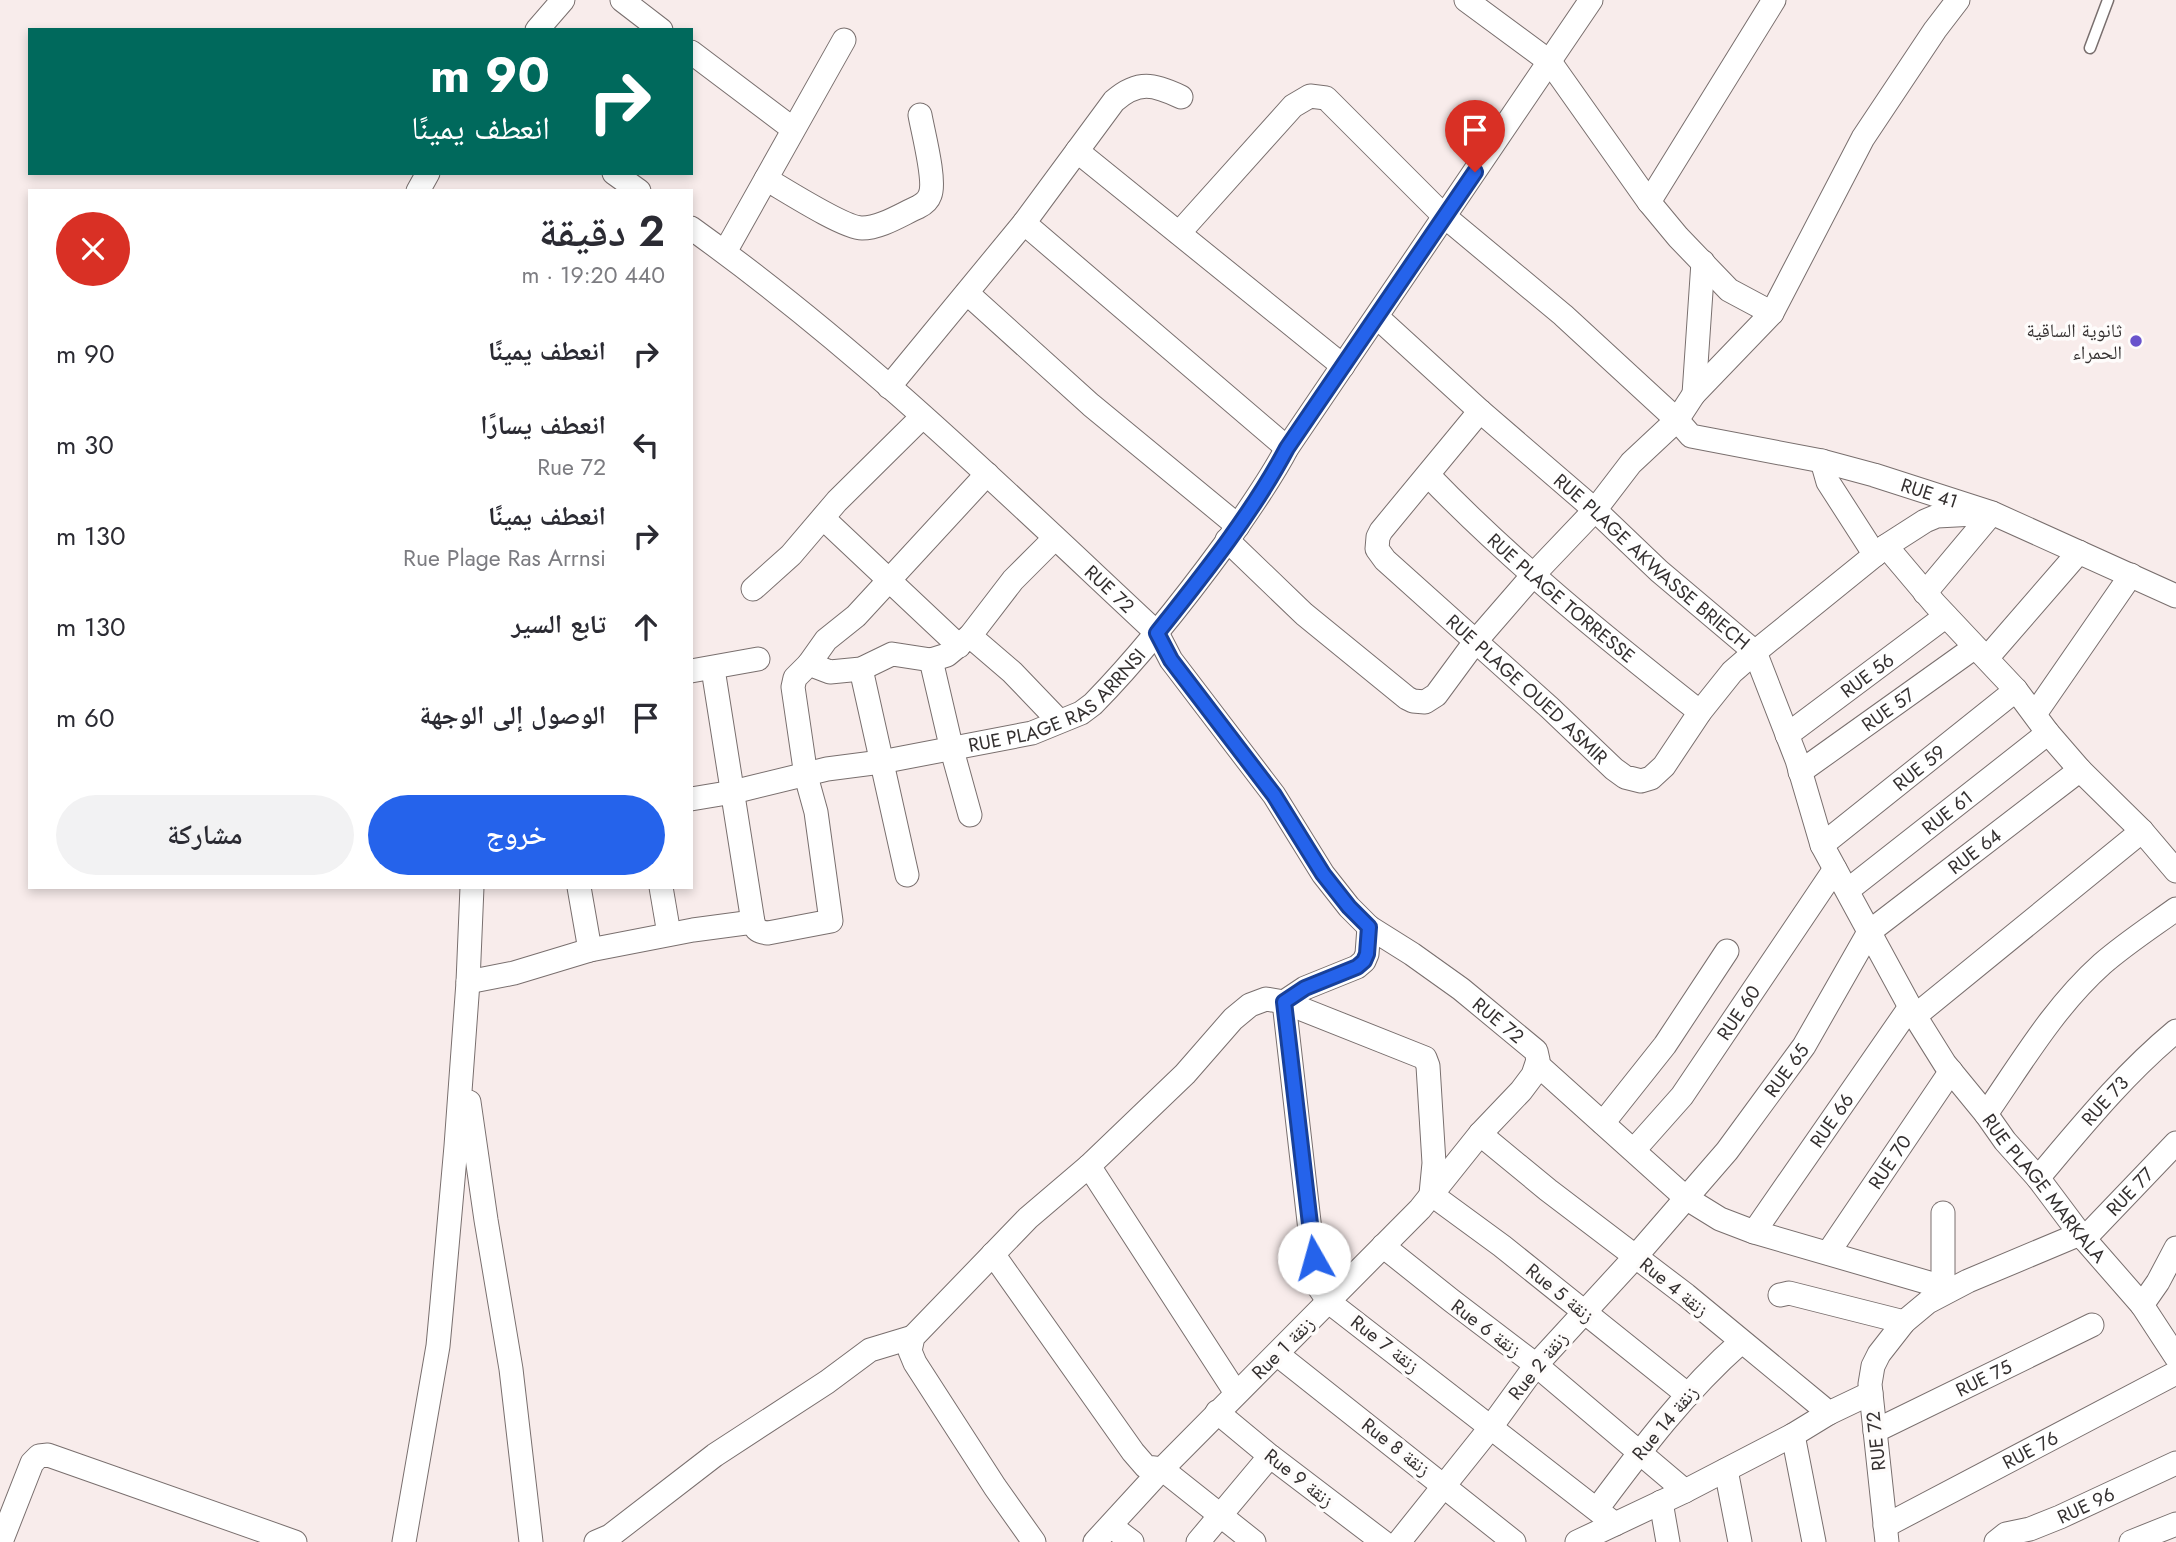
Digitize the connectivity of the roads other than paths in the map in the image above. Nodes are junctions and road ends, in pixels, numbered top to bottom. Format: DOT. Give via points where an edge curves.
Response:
graph roads {
  1 [pos="563,0"];
  2 [pos="622,0"];
  3 [pos="1466,0"];
  4 [pos="1591,0"];
  5 [pos="1774,0"];
  6 [pos="1958,0"];
  7 [pos="2108,0"];
  8 [pos="539,28"];
  9 [pos="658,28"];
  10 [pos="844,40"];
  11 [pos="2090,48"];
  12 [pos="693,54"];
  13 [pos="1550,62"];
  14 [pos="1181,97"];
  15 [pos="919,115"];
  16 [pos="793,129"];
  17 [pos="1077,151"];
  18 [pos="617,175"];
  19 [pos="766,178"];
  20 [pos="636,189"];
  21 [pos="1648,202"];
  22 [pos="1444,216"];
  23 [pos="1024,223"];
  24 [pos="693,229"];
  25 [pos="1179,233"];
  26 [pos="724,252"];
  27 [pos="1703,262"];
  28 [pos="967,292"];
  29 [pos="1772,313"];
  30 [pos="1377,317"];
  31 [pos="1343,366"];
  32 [pos="889,387"];
  33 [pos="1693,394"];
  34 [pos="1480,411"];
  35 [pos="922,417"];
  36 [pos="1677,420"];
  37 [pos="1287,448"];
  38 [pos="1822,461"];
  39 [pos="987,474"];
  40 [pos="1429,476"];
  41 [pos="1595,510"];
  42 [pos="1992,513"];
  43 [pos="823,518"];
  44 [pos="1233,533"];
  45 [pos="1055,538"];
  46 [pos="1881,551"];
  47 [pos="2079,552"];
  48 [pos="1534,574"];
  49 [pos="2131,575"];
  50 [pos="888,581"];
  51 [pos="753,589"];
  52 [pos="1925,593"];
  53 [pos="2176,596"];
  54 [pos="1946,616"];
  55 [pos="1157,633"];
  56 [pos="965,641"];
  57 [pos="1475,642"];
  58 [pos="1755,652"];
  59 [pos="1981,652"];
  60 [pos="758,659"];
  61 [pos="930,660"];
  62 [pos="809,664"];
  63 [pos="861,669"];
  64 [pos="702,670"];
  65 [pos="2016,690"];
  66 [pos="1700,712"];
  67 [pos="2035,714"];
  68 [pos="1059,721"];
  69 [pos="2048,733"];
  70 [pos="1787,734"];
  71 [pos="952,750"];
  72 [pos="881,762"];
  73 [pos="2080,770"];
  74 [pos="1800,772"];
  75 [pos="806,776"];
  76 [pos="733,792"];
  77 [pos="693,799"];
  78 [pos="970,815"];
  79 [pos="2143,831"];
  80 [pos="1822,845"];
  81 [pos="1835,869"];
  82 [pos="2176,871"];
  83 [pos="907,875"];
  84 [pos="472,889"];
  85 [pos="579,889"];
  86 [pos="661,889"];
  87 [pos="1848,890"];
  88 [pos="2176,909"];
  89 [pos="753,922"];
  90 [pos="1369,927"];
  91 [pos="1869,932"];
  92 [pos="668,934"];
  93 [pos="590,950"];
  94 [pos="1727,951"];
  95 [pos="468,982"];
  96 [pos="1284,1002"];
  97 [pos="1913,1012"];
  98 [pos="2176,1031"];
  99 [pos="462,1057"];
  100 [pos="1537,1058"];
  101 [pos="1951,1072"];
  102 [pos="1986,1114"];
  103 [pos="1603,1123"];
  104 [pos="1480,1134"];
  105 [pos="2176,1143"];
  106 [pos="1634,1150"];
  107 [pos="1089,1166"];
  108 [pos="2038,1178"];
  109 [pos="1431,1194"];
  110 [pos="1686,1198"];
  111 [pos="1943,1213"];
  112 [pos="1754,1232"];
  113 [pos="2082,1236"];
  114 [pos="1383,1246"];
  115 [pos="2176,1248"];
  116 [pos="1828,1253"];
  117 [pos="993,1254"];
  118 [pos="1636,1256"];
  119 [pos="1946,1288"];
  120 [pos="1780,1295"];
  121 [pos="1329,1301"];
  122 [pos="2142,1305"];
  123 [pos="1583,1312"];
  124 [pos="1904,1322"];
  125 [pos="2092,1325"];
  126 [pos="913,1337"];
  127 [pos="1741,1342"];
  128 [pos="1277,1353"];
  129 [pos="2176,1357"];
  130 [pos="1536,1365"];
  131 [pos="2176,1373"];
  132 [pos="1871,1393"];
  133 [pos="1236,1394"];
  134 [pos="1688,1395"];
  135 [pos="1217,1412"];
  136 [pos="1829,1413"];
  137 [pos="1491,1427"];
  138 [pos="1874,1431"];
  139 [pos="1793,1435"];
  140 [pos="1640,1452"];
  141 [pos="1270,1456"];
  142 [pos="2176,1463"];
  143 [pos="1161,1469"];
  144 [pos="1726,1470"];
  145 [pos="1445,1485"];
  146 [pos="1685,1491"];
  147 [pos="1661,1502"];
  148 [pos="1597,1509"];
  149 [pos="1220,1516"];
  150 [pos="1615,1524"];
  151 [pos="2176,1524"];
  152 [pos="1103,1534"];
  153 [pos="1889,1537"];
  154 [pos="1585,1540"];
  155 [pos="1,1542"];
  156 [pos="295,1542"];
  157 [pos="404,1542"];
  158 [pos="531,1542"];
  159 [pos="596,1542"];
  160 [pos="1034,1542"];
  161 [pos="1132,1542"];
  162 [pos="1198,1542"];
  163 [pos="1254,1542"];
  164 [pos="1383,1542"];
  165 [pos="1399,1542"];
  166 [pos="1514,1542"];
  167 [pos="1668,1542"];
  168 [pos="1740,1542"];
  169 [pos="1814,1542"];
  170 [pos="1996,1542"];
  171 [pos="2131,1542"];
  1 -- 8 [label="street"];
  2 -- 9 [label="street"];
  3 -- 13 [label="street"];
  4 -- 13 [label="street, RUE PLAGE RAS ARRNSI"];
  5 -- 21 [label="street"];
  6 -- 29 [label="street" via="1863,138"];
  7 -- 11 [label="lane"];
  10 -- 16 [label="street"];
  12 -- 16 [label="street"];
  13 -- 21 [label="street"];
  13 -- 22 [label="street, RUE PLAGE RAS ARRNSI"];
  14 -- 17 [label="street" via="1157,87 1135,87 1114,101"];
  15 -- 19 [label="street" via="931,194 918,207 874,226 846,224"];
  16 -- 19 [label="street"];
  17 -- 23 [label="street"];
  17 -- 25 [label="street"];
  18 -- 20 [label="street"];
  19 -- 26 [label="street"];
  21 -- 27 [label="street"];
  22 -- 25 [label="street, RUE 41" via="1326,98 1310,96 1280,119"];
  22 -- 30 [label="street, RUE PLAGE RAS ARRNSI"];
  22 -- 36 [label="street, RUE 41" via="1563,315"];
  23 -- 28 [label="street"];
  23 -- 37 [label="street"];
  24 -- 26 [label="street, RUE 72"];
  25 -- 31 [label="street"];
  26 -- 32 [label="street, RUE 72"];
  27 -- 29 [label="street" via="1730,290"];
  27 -- 33 [label="street"];
  28 -- 32 [label="street"];
  28 -- 44 [label="street"];
  29 -- 33 [label="street"];
  30 -- 31 [label="street, RUE PLAGE RAS ARRNSI"];
  30 -- 34 [label="street, RUE PLAGE AKWASSE BRIECH"];
  31 -- 37 [label="street, RUE PLAGE RAS ARRNSI"];
  32 -- 35 [label="street, RUE 72"];
  33 -- 36 [label="street"];
  34 -- 40 [label="street, RUE PLAGE OUED ASMIR"];
  34 -- 41 [label="street, RUE PLAGE AKWASSE BRIECH"];
  35 -- 39 [label="street, RUE 72"];
  35 -- 43 [label="street"];
  36 -- 38 [label="street, RUE 41" via="1691,436"];
  36 -- 41 [label="street" via="1631,463"];
  37 -- 44 [label="street, RUE PLAGE RAS ARRNSI"];
  38 -- 42 [label="street, RUE 41"];
  38 -- 46 [label="street" via="1828,482"];
  39 -- 45 [label="street, RUE 72"];
  39 -- 50 [label="street"];
  40 -- 48 [label="street, RUE PLAGE TORRESSE"];
  40 -- 57 [label="street, RUE PLAGE OUED ASMIR" via="1386,524 1377,549"];
  41 -- 48 [label="street"];
  41 -- 58 [label="street, RUE PLAGE AKWASSE BRIECH"];
  42 -- 46 [label="street" via="1937,516"];
  42 -- 47 [label="street, RUE 41"];
  42 -- 52 [label="street"];
  43 -- 50 [label="street"];
  43 -- 51 [label="street"];
  44 -- 55 [label="street, RUE PLAGE RAS ARRNSI"];
  44 -- 57 [label="street" via="1304,614 1413,701 1425,702 1436,695"];
  45 -- 55 [label="street, RUE 72"];
  45 -- 56 [label="street" via="1013,580"];
  46 -- 52 [label="street"];
  46 -- 58 [label="street"];
  47 -- 49 [label="street, RUE 41"];
  47 -- 59 [label="street"];
  48 -- 57 [label="street"];
  48 -- 66 [label="street, RUE PLAGE TORRESSE"];
  49 -- 53 [label="street, RUE 41"];
  49 -- 67 [label="street"];
  50 -- 56 [label="street"];
  50 -- 62 [label="street" via="826,640"];
  52 -- 54 [label="street"];
  54 -- 59 [label="street"];
  54 -- 70 [label="street, RUE 56"];
  55 -- 68 [label="street, RUE PLAGE RAS ARRNSI" via="1093,704"];
  55 -- 90 [label="street, RUE 72" via="1178,670 1274,795 1323,874"];
  56 -- 61 [label="street"];
  56 -- 68 [label="street" via="1007,667"];
  57 -- 66 [label="street, RUE PLAGE OUED ASMIR" via="1625,777 1651,778"];
  58 -- 66 [label="street"];
  58 -- 70 [label="street, RUE PLAGE AKWASSE BRIECH"];
  59 -- 65 [label="street"];
  59 -- 74 [label="street, RUE 57"];
  60 -- 64 [label="street"];
  61 -- 63 [label="street" via="892,654"];
  61 -- 71 [label="street"];
  62 -- 63 [label="street" via="830,672"];
  62 -- 75 [label="street" via="793,687"];
  63 -- 72 [label="street"];
  64 -- 76 [label="street"];
  65 -- 67 [label="street"];
  65 -- 80 [label="street, RUE 59"];
  67 -- 69 [label="street"];
  68 -- 71 [label="street, RUE PLAGE RAS ARRNSI" via="1032,733"];
  69 -- 73 [label="street"];
  69 -- 87 [label="street, RUE 61"];
  70 -- 74 [label="street, RUE PLAGE AKWASSE BRIECH"];
  71 -- 72 [label="street, RUE PLAGE RAS ARRNSI"];
  71 -- 78 [label="street"];
  72 -- 75 [label="street, RUE PLAGE RAS ARRNSI"];
  72 -- 83 [label="street"];
  73 -- 79 [label="street"];
  73 -- 91 [label="street, RUE 64"];
  74 -- 80 [label="street, RUE PLAGE AKWASSE BRIECH"];
  75 -- 76 [label="street, RUE PLAGE RAS ARRNSI"];
  75 -- 89 [label="street" via="832,919 768,933 755,929"];
  76 -- 77 [label="street, RUE PLAGE RAS ARRNSI"];
  76 -- 89 [label="street"];
  79 -- 82 [label="street"];
  79 -- 97 [label="street, RUE 66"];
  80 -- 81 [label="street, RUE PLAGE AKWASSE BRIECH"];
  81 -- 87 [label="street, RUE PLAGE AKWASSE BRIECH"];
  81 -- 106 [label="street, RUE 60" via="1682,1096"];
  84 -- 95 [label="street"];
  85 -- 93 [label="street"];
  86 -- 92 [label="street"];
  87 -- 91 [label="street, RUE PLAGE AKWASSE BRIECH"];
  88 -- 102 [label="street" via="2102,964 2050,1019"];
  89 -- 92 [label="street"];
  90 -- 96 [label="street" via="1364,961"];
  90 -- 100 [label="street, RUE 72" via="1461,989"];
  91 -- 97 [label="street, RUE PLAGE AKWASSE BRIECH"];
  91 -- 110 [label="street, RUE 65" via="1804,1046 1727,1151"];
  92 -- 93 [label="street"];
  93 -- 95 [label="street"];
  94 -- 103 [label="street" via="1665,1045"];
  95 -- 99 [label="street"];
  96 -- 107 [label="street" via="1266,999 1250,1005"];
  96 -- 109 [label="street" via="1425,1058 1434,1163"];
  96 -- 121 [label="street, Rue 7 زنقة" via="1317,1283"];
  97 -- 101 [label="street, RUE PLAGE MARKALA"];
  97 -- 112 [label="street, RUE 66"];
  98 -- 108 [label="street, RUE 73" via="2114,1088"];
  99 -- 157 [label="street" via="438,1346"];
  99 -- 158 [label="street" via="511,1369"];
  100 -- 103 [label="street, RUE 72"];
  100 -- 104 [label="street, Rue 1 زنقة" via="1533,1076"];
  101 -- 102 [label="street, RUE PLAGE MARKALA"];
  101 -- 116 [label="street, RUE 70"];
  102 -- 108 [label="street, RUE PLAGE MARKALA"];
  103 -- 106 [label="street, RUE 72"];
  104 -- 109 [label="street, Rue 1 زنقة"];
  104 -- 118 [label="street, Rue 4 زنقة"];
  105 -- 113 [label="street, RUE 77"];
  106 -- 110 [label="street, RUE 72"];
  107 -- 117 [label="street"];
  107 -- 133 [label="street"];
  108 -- 113 [label="street, RUE PLAGE MARKALA"];
  109 -- 114 [label="street, Rue 1 زنقة"];
  109 -- 123 [label="street, Rue 5 زنقة"];
  110 -- 112 [label="street, RUE 72" via="1720,1219"];
  110 -- 118 [label="street, Rue 2 زنقة"];
  111 -- 119 [label="street"];
  112 -- 116 [label="street, RUE 72"];
  113 -- 119 [label="street, RUE 72"];
  113 -- 122 [label="street, RUE PLAGE MARKALA"];
  114 -- 121 [label="street, Rue 1 زنقة"];
  114 -- 130 [label="street, Rue 6 زنقة"];
  115 -- 122 [label="street"];
  116 -- 119 [label="street, RUE 72"];
  117 -- 126 [label="street"];
  117 -- 143 [label="street" via="1133,1452 1146,1467"];
  118 -- 123 [label="street, Rue 2 زنقة"];
  118 -- 127 [label="street, Rue 4 زنقة"];
  119 -- 124 [label="street, RUE 72"];
  120 -- 124 [label="street" via="1789,1293"];
  121 -- 128 [label="street, Rue 1 زنقة"];
  121 -- 137 [label="street, Rue 7 زنقة"];
  122 -- 129 [label="street, RUE PLAGE MARKALA"];
  123 -- 130 [label="street, Rue 2 زنقة"];
  123 -- 134 [label="street, Rue 5 زنقة"];
  124 -- 132 [label="street, RUE 72" via="1873,1366"];
  125 -- 138 [label="street, RUE 75"];
  126 -- 159 [label="street" via="870,1350"];
  126 -- 160 [label="street" via="910,1351 915,1363"];
  127 -- 134 [label="street, Rue 14 زنقة"];
  127 -- 136 [label="street, Rue 4 زنقة"];
  128 -- 133 [label="street, Rue 1 زنقة"];
  128 -- 145 [label="street, Rue 8 زنقة"];
  130 -- 137 [label="street, Rue 2 زنقة"];
  130 -- 140 [label="street, Rue 6 زنقة"];
  131 -- 153 [label="street, RUE 76"];
  132 -- 136 [label="street"];
  132 -- 138 [label="street, RUE 72"];
  133 -- 135 [label="street, Rue 1 زنقة"];
  134 -- 140 [label="street, Rue 14 زنقة"];
  135 -- 141 [label="street, Rue 9 زنقة"];
  135 -- 143 [label="street, Rue 1 زنقة"];
  136 -- 139 [label="street"];
  137 -- 145 [label="street, Rue 2 زنقة"];
  137 -- 148 [label="street, Rue 7 زنقة"];
  138 -- 153 [label="street, RUE 72"];
  139 -- 144 [label="street"];
  139 -- 169 [label="street"];
  140 -- 146 [label="street, Rue 6 زنقة"];
  140 -- 148 [label="street, Rue 14 زنقة"];
  141 -- 149 [label="street"];
  141 -- 164 [label="street, Rue 9 زنقة"];
  142 -- 170 [label="street, RUE 96" via="2060,1517 2005,1534"];
  143 -- 149 [label="street"];
  143 -- 152 [label="street, Rue 1 زنقة"];
  144 -- 146 [label="street"];
  144 -- 168 [label="street"];
  145 -- 165 [label="street, Rue 2 زنقة"];
  145 -- 166 [label="street, Rue 8 زنقة"];
  146 -- 147 [label="street"];
  147 -- 150 [label="street"];
  147 -- 167 [label="street"];
  148 -- 150 [label="street, Rue 7 زنقة"];
  149 -- 162 [label="street"];
  149 -- 163 [label="street"];
  150 -- 154 [label="street"];
  151 -- 171 [label="street"];
  152 -- 161 [label="street"];
  155 -- 156 [label="street" via="32,1463 48,1455"];
}
